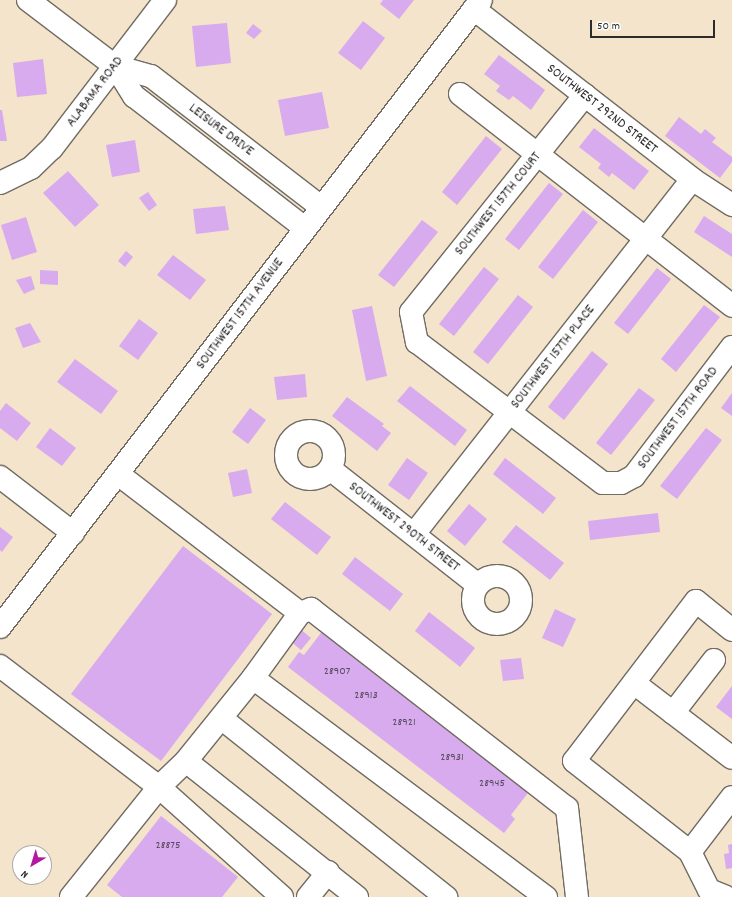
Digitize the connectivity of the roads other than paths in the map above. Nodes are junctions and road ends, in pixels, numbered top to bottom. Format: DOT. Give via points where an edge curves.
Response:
graph roads {
  1 [pos="28,0"];
  2 [pos="165,0"];
  3 [pos="477,4"];
  4 [pos="115,66"];
  5 [pos="460,94"];
  6 [pos="585,95"];
  7 [pos="537,155"];
  8 [pos="8,179"];
  9 [pos="692,179"];
  10 [pos="732,205"];
  11 [pos="321,207"];
  12 [pos="305,228"];
  13 [pos="645,239"];
  14 [pos="732,306"];
  15 [pos="732,347"];
  16 [pos="509,414"];
  17 [pos="330,469"];
  18 [pos="118,474"];
  19 [pos="0,476"];
  20 [pos="73,533"];
  21 [pos="414,534"];
  22 [pos="478,585"];
  23 [pos="300,614"];
  24 [pos="0,627"];
  25 [pos="732,630"];
  26 [pos="714,660"];
  27 [pos="0,666"];
  28 [pos="253,678"];
  29 [pos="634,683"];
  30 [pos="673,713"];
  31 [pos="221,718"];
  32 [pos="732,758"];
  33 [pos="186,761"];
  34 [pos="159,787"];
  35 [pos="732,797"];
  36 [pos="690,852"];
  37 [pos="328,872"];
  38 [pos="271,893"];
  39 [pos="73,896"];
  40 [pos="308,897"];
  41 [pos="357,897"];
  42 [pos="446,897"];
  43 [pos="546,897"];
  44 [pos="577,897"];
  45 [pos="726,897"];
  1 -- 4 [label="street, LEISURE DRIVE"];
  2 -- 4 [label="street, ALABAMA ROAD"];
  3 -- 6 [label="street, SOUTHWEST 292ND STREET"];
  3 -- 11 [label="street, SOUTHWEST 157TH AVENUE"];
  4 -- 8 [label="street, ALABAMA ROAD" via="52,148 36,164"];
  4 -- 11 [label="street, LEISURE DRIVE" via="151,76"];
  4 -- 12 [label="street, LEISURE DRIVE" via="134,96"];
  5 -- 7 [label="street"];
  6 -- 7 [label="street, SOUTHWEST 157TH COURT"];
  6 -- 9 [label="street, SOUTHWEST 292ND STREET"];
  7 -- 13 [label="street"];
  7 -- 16 [label="street, SOUTHWEST 157TH COURT" via="411,312 417,342"];
  9 -- 10 [label="street, SOUTHWEST 292ND STREET"];
  9 -- 13 [label="street, SOUTHWEST 157TH PLACE"];
  11 -- 12 [label="street, SOUTHWEST 157TH AVENUE"];
  12 -- 18 [label="street, SOUTHWEST 157TH AVENUE"];
  13 -- 14 [label="street"];
  13 -- 16 [label="street, SOUTHWEST 157TH PLACE"];
  15 -- 16 [label="street, SOUTHWEST 157TH ROAD" via="634,476 621,483 603,483"];
  16 -- 21 [label="street, SOUTHWEST 157TH PLACE"];
  17 -- 21 [label="street, SOUTHWEST 290TH STREET"];
  18 -- 20 [label="street, SOUTHWEST 157TH AVENUE"];
  18 -- 23 [label="street"];
  19 -- 20 [label="street"];
  20 -- 24 [label="street, SOUTHWEST 157TH AVENUE"];
  21 -- 22 [label="street, SOUTHWEST 290TH STREET"];
  23 -- 28 [label="street"];
  23 -- 44 [label="street" via="311,608 567,808"];
  25 -- 29 [label="street" via="696,601"];
  26 -- 30 [label="street"];
  27 -- 34 [label="street"];
  28 -- 31 [label="street"];
  28 -- 43 [label="street"];
  29 -- 30 [label="street"];
  29 -- 36 [label="street" via="574,762"];
  30 -- 32 [label="street"];
  31 -- 33 [label="street"];
  31 -- 42 [label="street"];
  33 -- 34 [label="street"];
  33 -- 37 [label="street"];
  34 -- 38 [label="street"];
  34 -- 39 [label="street"];
  35 -- 36 [label="street"];
  36 -- 45 [label="street" via="709,890"];
  37 -- 40 [label="street"];
  37 -- 41 [label="street"];
}
